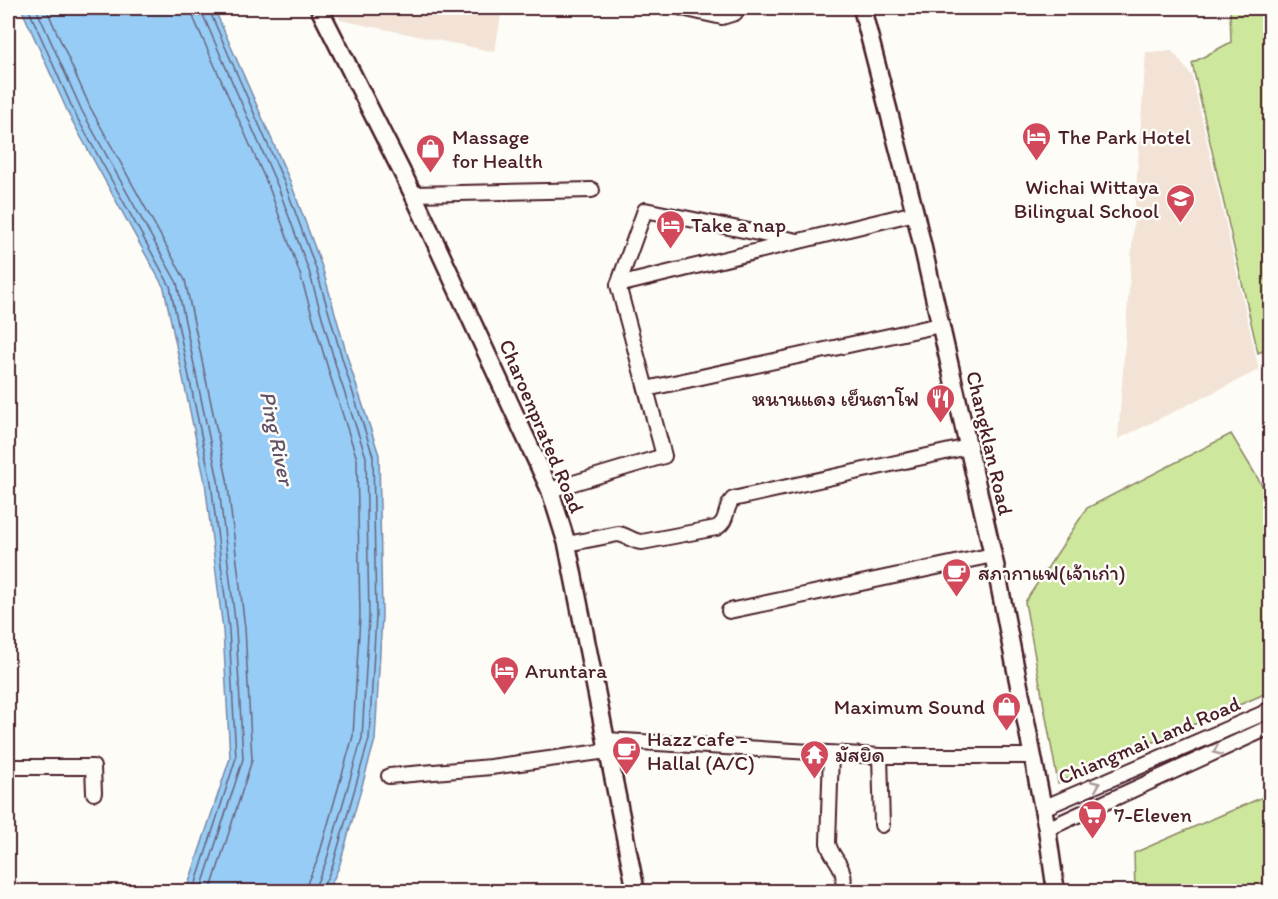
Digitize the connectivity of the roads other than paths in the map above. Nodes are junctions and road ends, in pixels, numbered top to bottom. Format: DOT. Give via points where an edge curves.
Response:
graph roads {
  1 [pos="318,8"];
  2 [pos="682,8"];
  3 [pos="739,8"];
  4 [pos="862,8"];
  5 [pos="591,190"];
  6 [pos="413,194"];
  7 [pos="915,213"];
  8 [pos="798,242"];
  9 [pos="618,285"];
  10 [pos="940,325"];
  11 [pos="646,389"];
  12 [pos="968,447"];
  13 [pos="550,490"];
  14 [pos="567,544"];
  15 [pos="993,555"];
  16 [pos="729,611"];
  17 [pos="1270,709"];
  18 [pos="1270,727"];
  19 [pos="607,746"];
  20 [pos="831,754"];
  21 [pos="880,756"];
  22 [pos="1032,756"];
  23 [pos="8,767"];
  24 [pos="389,776"];
  25 [pos="94,793"];
  26 [pos="1043,808"];
  27 [pos="882,825"];
  28 [pos="1047,829"];
  29 [pos="636,891"];
  30 [pos="842,891"];
  31 [pos="1056,891"];
  1 -- 6 [label="street, Charoenprated Road"];
  2 -- 3 [label="street" via="722,17"];
  4 -- 7 [label="street, Changklan Road"];
  5 -- 6 [label="street"];
  6 -- 13 [label="street, Charoenprated Road"];
  7 -- 8 [label="street"];
  7 -- 10 [label="street, Changklan Road"];
  8 -- 9 [label="street"];
  8 -- 9 [label="street" via="645,210"];
  9 -- 11 [label="street"];
  10 -- 11 [label="street"];
  10 -- 12 [label="street, Changklan Road"];
  11 -- 13 [label="street" via="664,456"];
  12 -- 14 [label="street" via="734,499 724,521 716,528 642,542 618,534"];
  12 -- 15 [label="street, Changklan Road"];
  13 -- 14 [label="street, Charoenprated Road"];
  14 -- 19 [label="street, Charoenprated Road"];
  15 -- 16 [label="street"];
  15 -- 22 [label="street, Changklan Road"];
  26 -- 17 [label="street, Chiangmai Land Road, one-way"];
  18 -- 28 [label="street, Chiangmai Land Road, one-way"];
  19 -- 20 [label="street"];
  19 -- 24 [label="street" via="491,767"];
  19 -- 29 [label="street, Charoenprated Road"];
  20 -- 21 [label="street"];
  20 -- 30 [label="street" via="828,843 842,869"];
  21 -- 22 [label="street"];
  21 -- 27 [label="street"];
  22 -- 26 [label="street, Changklan Road"];
  23 -- 25 [label="street" via="93,766"];
  26 -- 28 [label="street, Changklan Road"];
  28 -- 31 [label="street, Changklan Road"];
}
